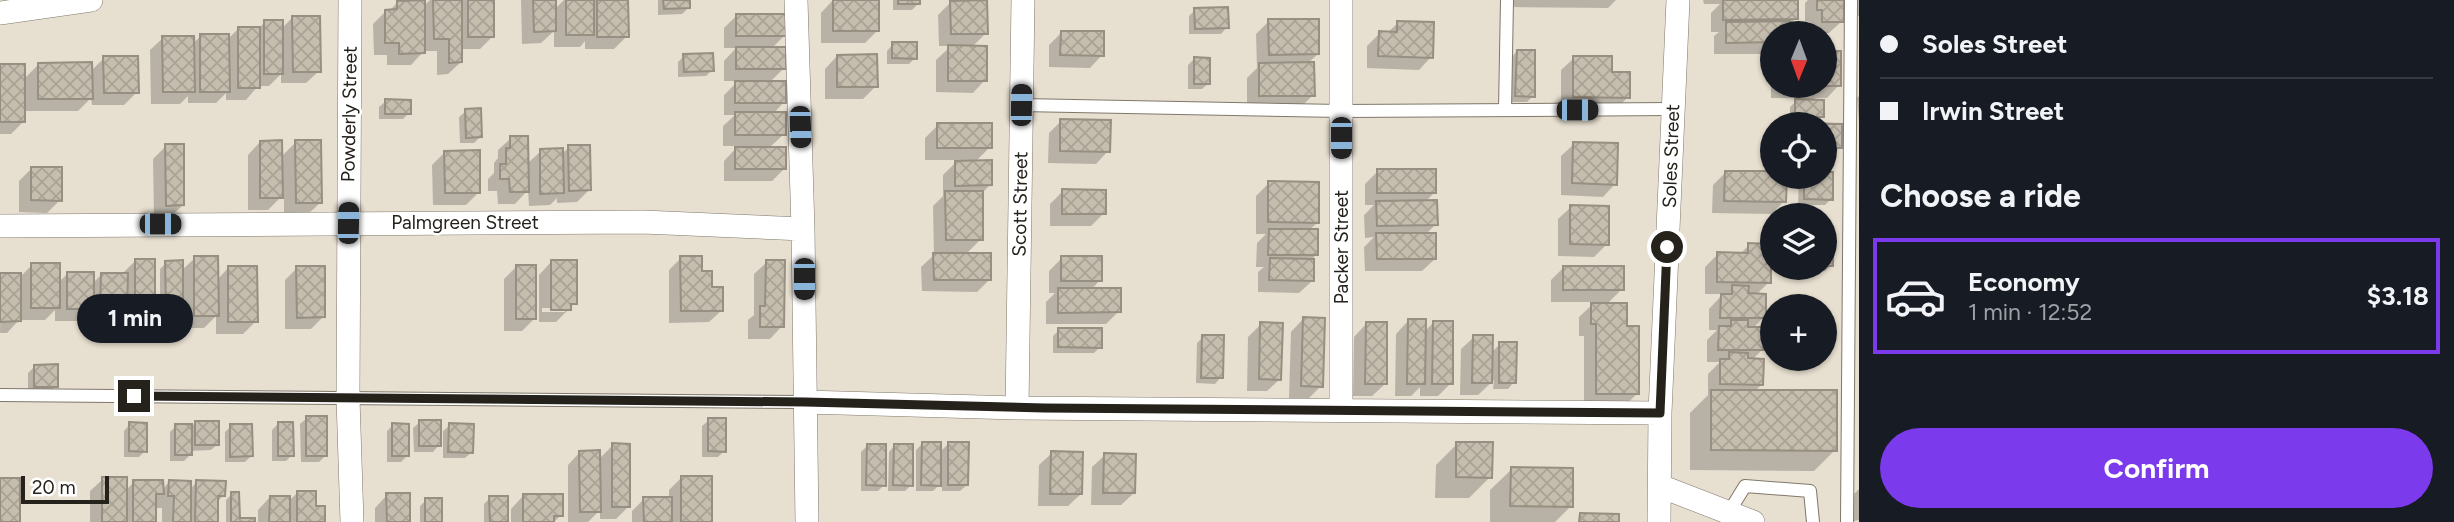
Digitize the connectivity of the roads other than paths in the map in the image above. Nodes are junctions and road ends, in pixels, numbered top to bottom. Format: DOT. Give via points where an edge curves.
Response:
graph roads {
  1 [pos="91,0"];
  2 [pos="350,0"];
  3 [pos="796,0"];
  4 [pos="1023,0"];
  5 [pos="1341,0"];
  6 [pos="1507,0"];
  7 [pos="1678,0"];
  8 [pos="1851,0"];
  9 [pos="27,5"];
  10 [pos="0,13"];
  11 [pos="1021,105"];
  12 [pos="1673,109"];
  13 [pos="1504,110"];
  14 [pos="1341,111"];
  15 [pos="348,223"];
  16 [pos="0,226"];
  17 [pos="803,229"];
  18 [pos="0,395"];
  19 [pos="348,398"];
  20 [pos="805,402"];
  21 [pos="1017,408"];
  22 [pos="1341,410"];
  23 [pos="1660,413"];
  24 [pos="1660,486"];
  25 [pos="1729,512"];
  26 [pos="352,522"];
  27 [pos="807,522"];
  28 [pos="1659,522"];
  29 [pos="1753,522"];
  30 [pos="1813,522"];
  31 [pos="1847,522"];
  1 -- 9 [label="street"];
  2 -- 15 [label="street, Powderly Street"];
  3 -- 17 [label="street"];
  4 -- 11 [label="street, Scott Street"];
  5 -- 14 [label="street, Packer Street"];
  6 -- 13 [label="lane"];
  7 -- 12 [label="street, Soles Street"];
  8 -- 31 [label="lane"];
  9 -- 10 [label="street"];
  11 -- 14 [label="lane"];
  11 -- 21 [label="street, Scott Street"];
  12 -- 13 [label="lane"];
  12 -- 23 [label="street, Soles Street"];
  13 -- 14 [label="lane"];
  14 -- 22 [label="street, Packer Street"];
  15 -- 16 [label="street, Palmgreen Street"];
  15 -- 17 [label="street, Palmgreen Street" via="643,222"];
  15 -- 19 [label="street, Powderly Street"];
  17 -- 20 [label="street"];
  18 -- 19 [label="lane"];
  19 -- 20 [label="lane"];
  19 -- 26 [label="street, Powderly Street"];
  20 -- 21 [label="street"];
  20 -- 27 [label="street"];
  21 -- 22 [label="street"];
  22 -- 23 [label="street"];
  23 -- 24 [label="street, Soles Street"];
  24 -- 25 [label="street"];
  24 -- 28 [label="street, Soles Street"];
  25 -- 29 [label="street"];
  25 -- 30 [label="lane" via="1745,486 1810,491"];
}
